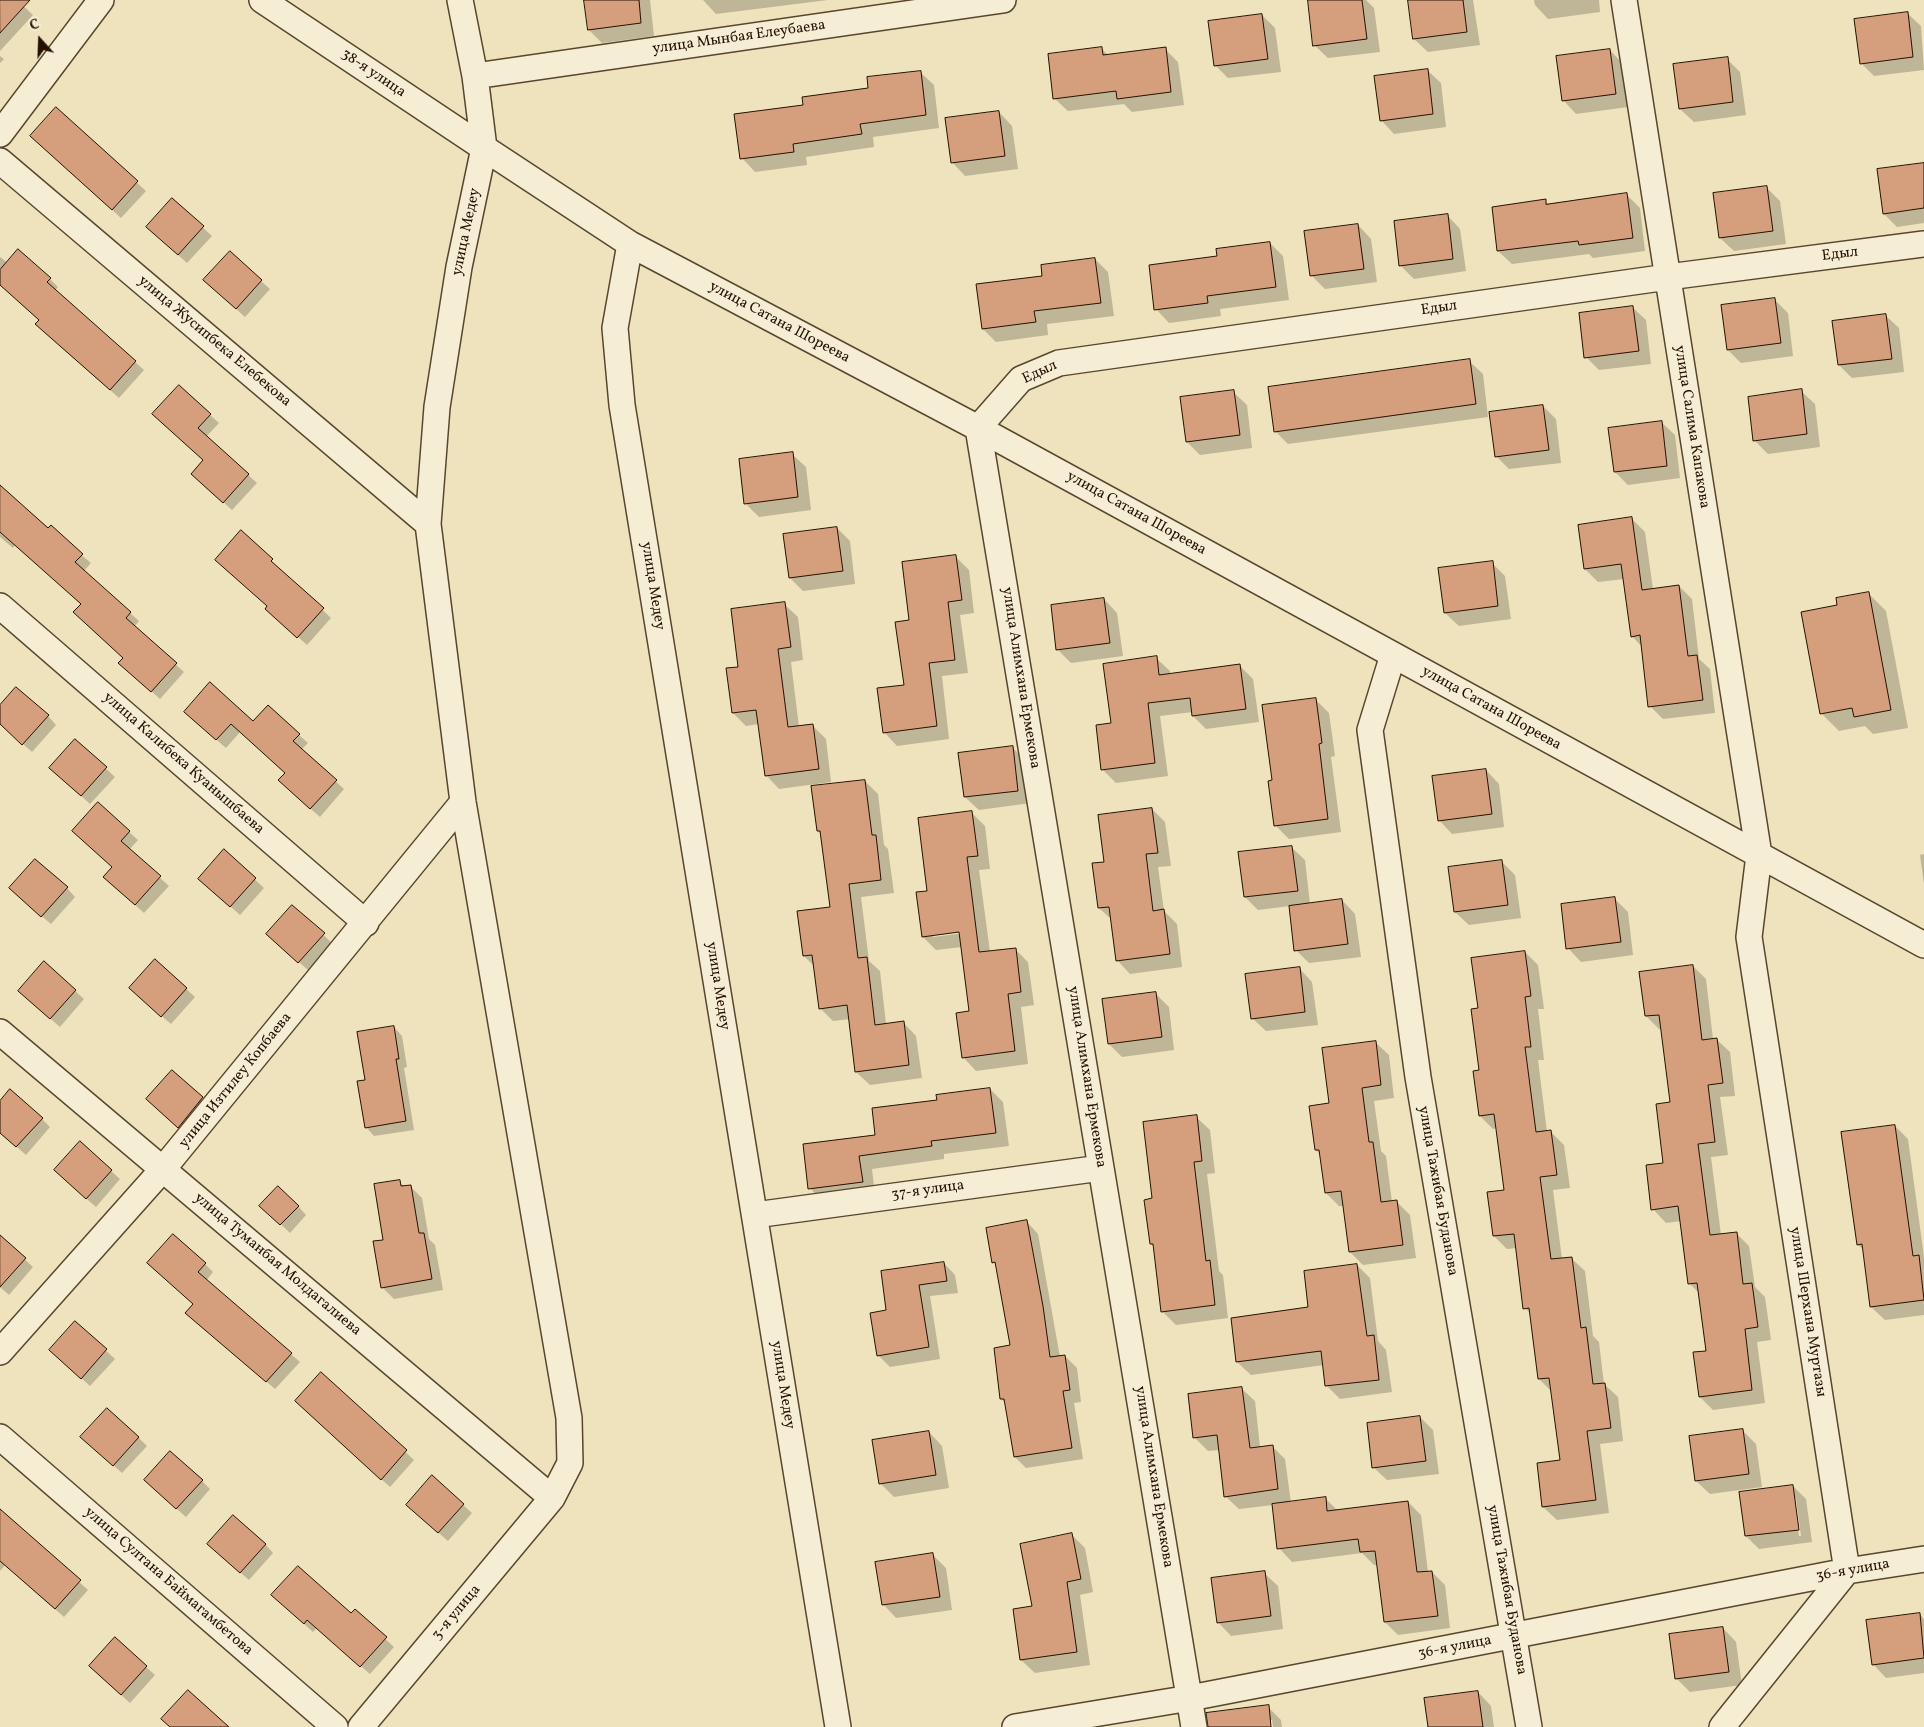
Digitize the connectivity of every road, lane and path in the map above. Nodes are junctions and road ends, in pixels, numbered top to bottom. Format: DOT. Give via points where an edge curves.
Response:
graph roads {
  1 [pos="101,0"];
  2 [pos="262,0"];
  3 [pos="460,0"];
  4 [pos="1003,0"];
  5 [pos="1624,0"];
  6 [pos="475,76"];
  7 [pos="0,134"];
  8 [pos="484,148"];
  9 [pos="0,161"];
  10 [pos="630,244"];
  11 [pos="1924,244"];
  12 [pos="1668,277"];
  13 [pos="978,428"];
  14 [pos="428,524"];
  15 [pos="0,606"];
  16 [pos="1393,655"];
  17 [pos="463,802"];
  18 [pos="1759,855"];
  19 [pos="366,922"];
  20 [pos="1924,945"];
  21 [pos="0,1032"];
  22 [pos="1102,1168"];
  23 [pos="164,1169"];
  24 [pos="755,1215"];
  25 [pos="0,1352"];
  26 [pos="0,1437"];
  27 [pos="552,1498"];
  28 [pos="1924,1559"];
  29 [pos="1847,1571"];
  30 [pos="1514,1637"];
  31 [pos="1190,1698"];
  32 [pos="335,1727"];
  33 [pos="361,1727"];
  34 [pos="838,1727"];
  35 [pos="1015,1727"];
  36 [pos="1194,1727"];
  37 [pos="1529,1727"];
  38 [pos="1722,1727"];
  1 -- 7 [label="street"];
  2 -- 8 [label="street, 38-я улица"];
  3 -- 6 [label="street"];
  4 -- 6 [label="street, улица Мынбая Елеубаева"];
  5 -- 12 [label="street, улица Салима Капакова"];
  6 -- 8 [label="street"];
  8 -- 10 [label="street, улица Сатана Шореева"];
  8 -- 14 [label="street, улица Медеу" via="459,267 437,407"];
  9 -- 14 [label="street, улица Жусипбека Елебекова"];
  10 -- 13 [label="street, улица Сатана Шореева"];
  10 -- 24 [label="street, улица Медеу" via="615,328 622,405"];
  11 -- 12 [label="street, Едыл"];
  12 -- 13 [label="street, Едыл" via="1060,362 1022,379"];
  12 -- 18 [label="street, улица Салима Капакова"];
  13 -- 16 [label="street, улица Сатана Шореева"];
  13 -- 22 [label="street, улица Алимхана Ермекова"];
  14 -- 17 [label="street, улица Медеу"];
  15 -- 19 [label="street, улица Калибека Куанышбаева"];
  16 -- 18 [label="street, улица Сатана Шореева"];
  16 -- 30 [label="street, улица Тажибая Буданова" via="1370,730 1418,1077"];
  17 -- 19 [label="street, улица Изтилеу Копбаева"];
  17 -- 27 [label="street, улица Медеу" via="569,1418 570,1463"];
  18 -- 20 [label="street, улица Сатана Шореева"];
  18 -- 29 [label="street, улица Шерхана Муртазы" via="1749,937"];
  19 -- 23 [label="street, улица Изтилеу Копбаева"];
  21 -- 23 [label="street, улица Туманбая Молдагалиева"];
  22 -- 24 [label="street, 37-я улица"];
  22 -- 31 [label="street, улица Алимхана Ермекова"];
  23 -- 25 [label="street, улица Изтилеу Копбаева"];
  23 -- 27 [label="street, улица Туманбая Молдагалиева"];
  24 -- 34 [label="street, улица Медеу"];
  26 -- 32 [label="street, улица Султана Баймагамбетова"];
  27 -- 33 [label="street, 3-я улица"];
  28 -- 29 [label="street, 36-я улица"];
  29 -- 30 [label="street, 36-я улица"];
  29 -- 38 [label="street"];
  30 -- 31 [label="street, 36-я улица"];
  30 -- 37 [label="street, улица Тажибая Буданова"];
  31 -- 35 [label="street, 36-я улица"];
  31 -- 36 [label="street, улица Алимхана Ермекова"];
}
